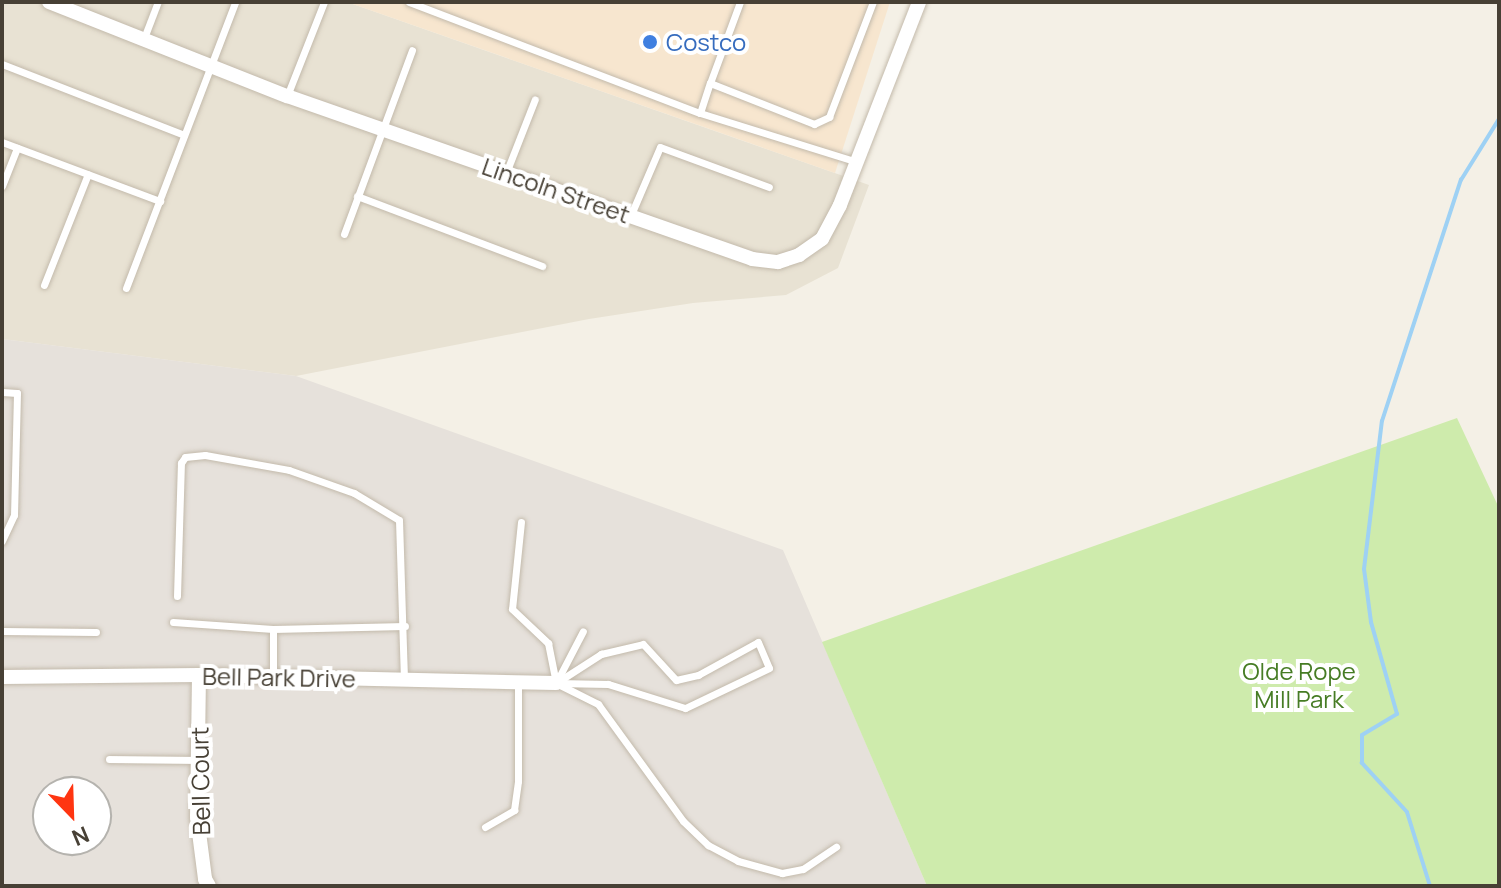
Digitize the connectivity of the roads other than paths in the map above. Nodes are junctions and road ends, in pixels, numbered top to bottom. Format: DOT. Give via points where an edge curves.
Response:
graph roads {
  1 [pos="49,2"];
  2 [pos="158,2"];
  3 [pos="235,2"];
  4 [pos="324,2"];
  5 [pos="409,2"];
  6 [pos="740,2"];
  7 [pos="873,2"];
  8 [pos="919,2"];
  9 [pos="144,38"];
  10 [pos="412,50"];
  11 [pos="2,64"];
  12 [pos="211,64"];
  13 [pos="710,83"];
  14 [pos="287,96"];
  15 [pos="535,99"];
  16 [pos="700,113"];
  17 [pos="381,129"];
  18 [pos="184,135"];
  19 [pos="2,142"];
  20 [pos="17,148"];
  21 [pos="857,162"];
  22 [pos="506,173"];
  23 [pos="88,174"];
  24 [pos="2,186"];
  25 [pos="769,187"];
  26 [pos="357,196"];
  27 [pos="160,201"];
  28 [pos="630,217"];
  29 [pos="344,234"];
  30 [pos="542,266"];
  31 [pos="44,285"];
  32 [pos="126,288"];
  33 [pos="2,392"];
  34 [pos="521,522"];
  35 [pos="2,541"];
  36 [pos="177,596"];
  37 [pos="173,622"];
  38 [pos="405,626"];
  39 [pos="273,629"];
  40 [pos="2,631"];
  41 [pos="583,631"];
  42 [pos="96,632"];
  43 [pos="199,675"];
  44 [pos="2,677"];
  45 [pos="273,677"];
  46 [pos="404,680"];
  47 [pos="518,682"];
  48 [pos="556,683"];
  49 [pos="109,759"];
  50 [pos="198,760"];
  51 [pos="485,827"];
  52 [pos="836,847"];
  53 [pos="209,886"];
  1 -- 9 [label="street, Lincoln Street"];
  2 -- 9 [label="lane"];
  3 -- 12 [label="lane"];
  4 -- 14 [label="lane"];
  5 -- 16 [label="lane"];
  6 -- 13 [label="lane"];
  7 -- 13 [label="lane" via="823,123"];
  8 -- 21 [label="street, Lincoln Street"];
  9 -- 12 [label="street, Lincoln Street"];
  10 -- 17 [label="lane"];
  11 -- 18 [label="lane"];
  12 -- 14 [label="street, Lincoln Street"];
  12 -- 18 [label="lane"];
  13 -- 16 [label="lane"];
  14 -- 17 [label="street, Lincoln Street"];
  15 -- 22 [label="lane"];
  16 -- 21 [label="lane"];
  17 -- 22 [label="street, Lincoln Street"];
  17 -- 26 [label="lane"];
  18 -- 27 [label="lane"];
  19 -- 20 [label="lane"];
  20 -- 23 [label="lane"];
  20 -- 24 [label="lane"];
  21 -- 28 [label="street, Lincoln Street" via="822,239 778,262 752,259"];
  22 -- 28 [label="street, Lincoln Street"];
  23 -- 27 [label="lane"];
  23 -- 31 [label="lane"];
  25 -- 28 [label="lane" via="660,147"];
  26 -- 29 [label="lane"];
  26 -- 30 [label="lane"];
  27 -- 32 [label="lane"];
  33 -- 35 [label="lane" via="17,393 14,515"];
  34 -- 48 [label="lane" via="512,609 548,643"];
  36 -- 38 [label="lane" via="181,463 192,454 205,455 289,470 354,493 394,515 400,527"];
  37 -- 39 [label="lane"];
  38 -- 39 [label="lane"];
  38 -- 46 [label="lane"];
  39 -- 45 [label="lane"];
  40 -- 42 [label="lane"];
  41 -- 48 [label="lane"];
  43 -- 44 [label="street, Bell Park Drive"];
  43 -- 45 [label="street, Bell Park Drive"];
  43 -- 50 [label="street, Bell Court"];
  45 -- 46 [label="street, Bell Park Drive"];
  46 -- 47 [label="street, Bell Park Drive"];
  47 -- 48 [label="street, Bell Park Drive"];
  47 -- 51 [label="lane" via="514,810"];
  48 -- 48 [label="lane" via="608,684 685,708 769,668 758,642 698,675 676,680 643,644 601,654"];
  48 -- 52 [label="lane" via="598,704 683,821 708,845 738,861 782,873 803,869"];
  49 -- 50 [label="lane"];
  50 -- 53 [label="street, Bell Court" via="197,817"];
}
